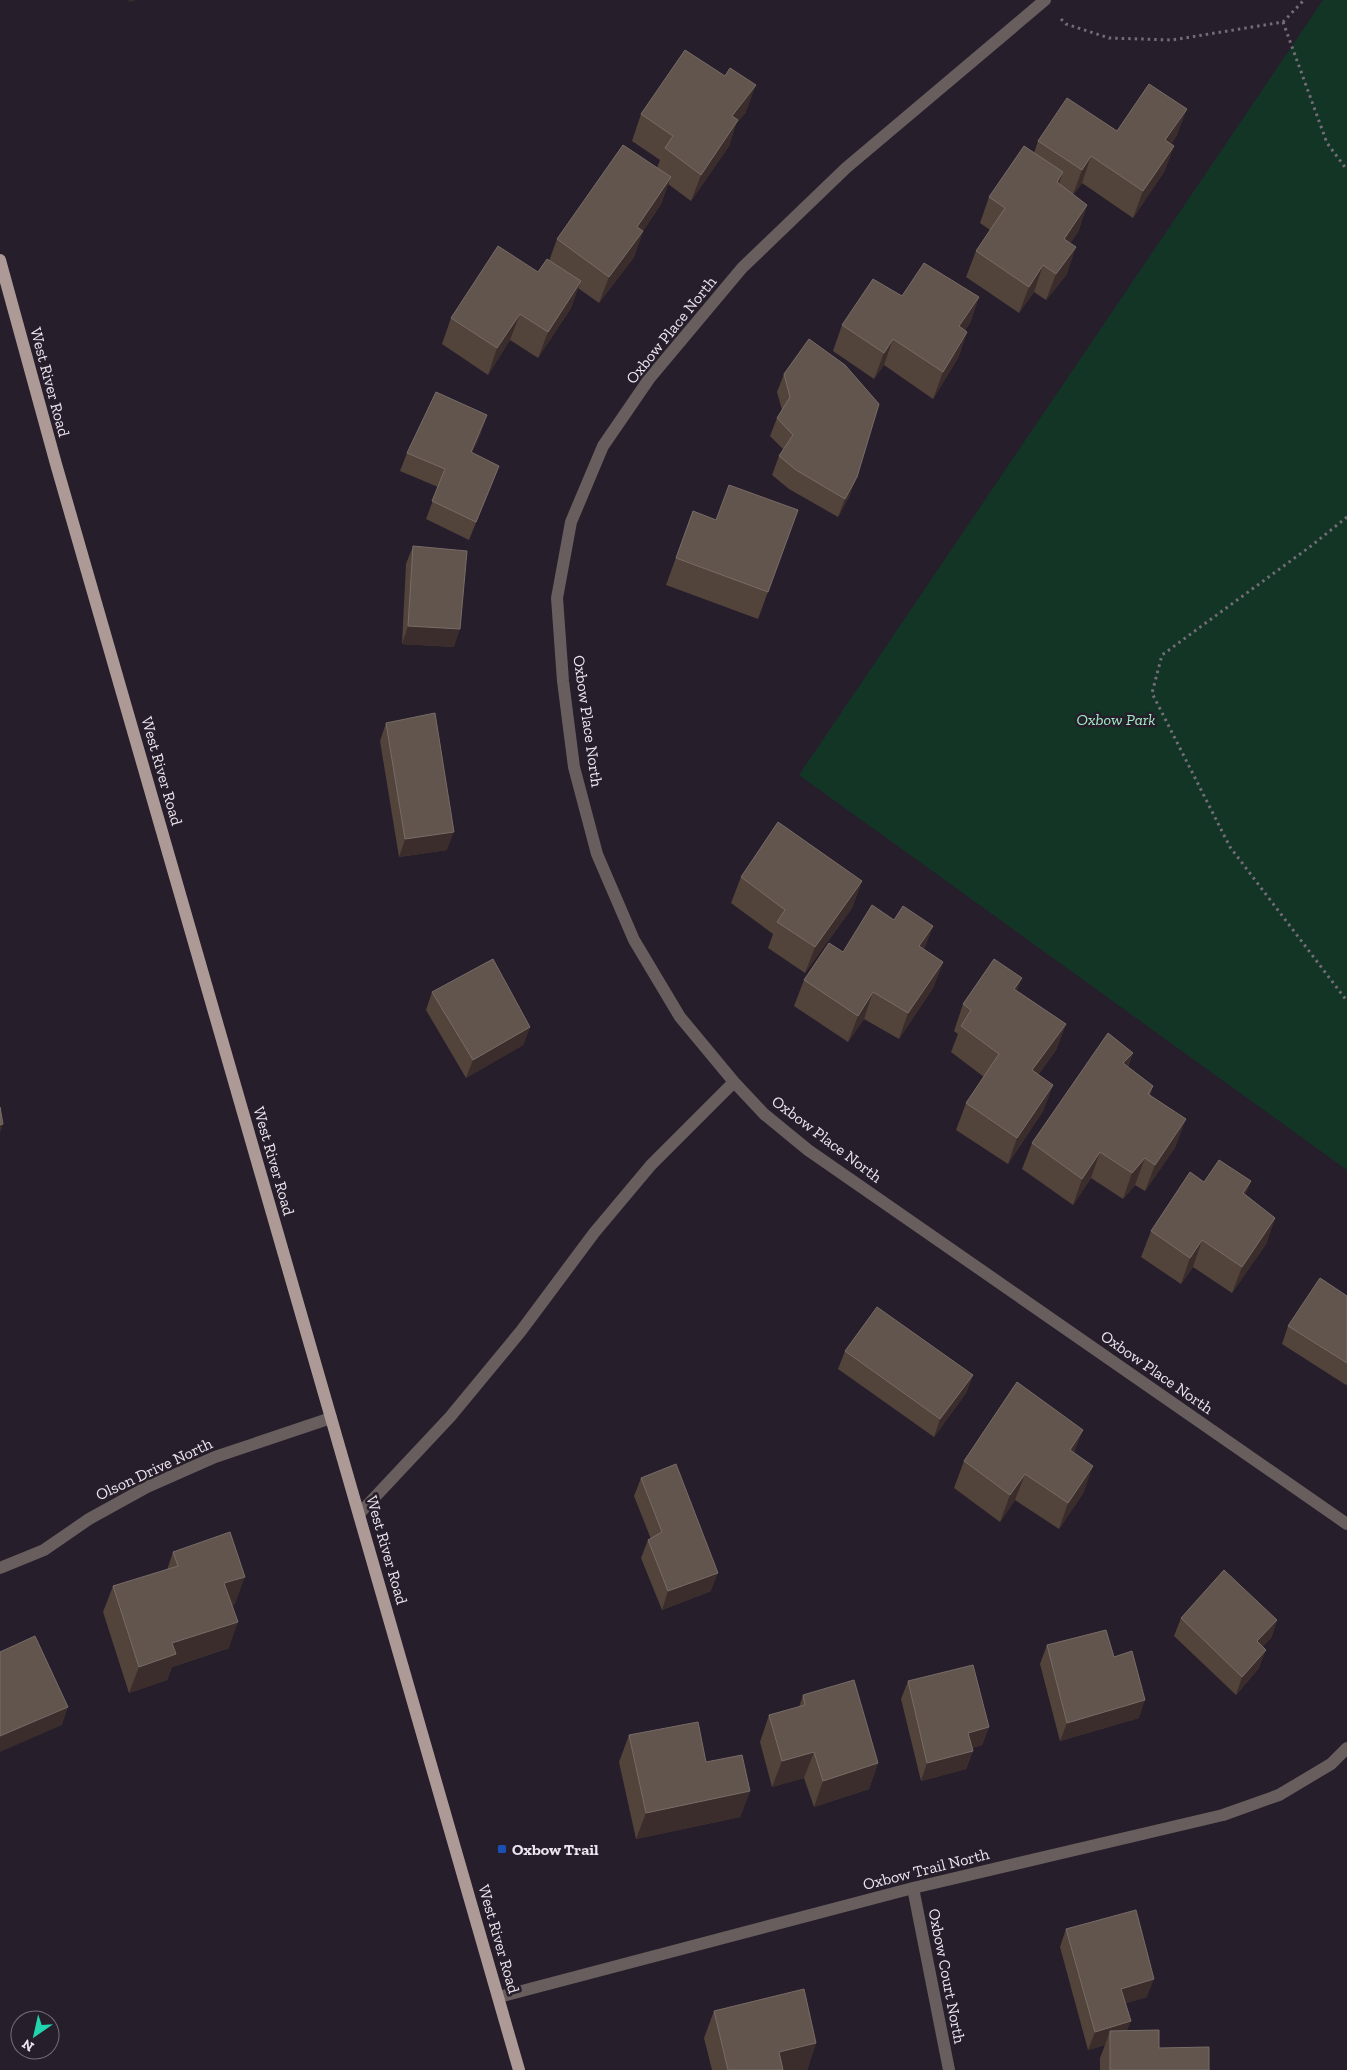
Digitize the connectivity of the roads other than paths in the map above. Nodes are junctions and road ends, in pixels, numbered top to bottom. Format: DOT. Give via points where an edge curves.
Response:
graph roads {
  1 [pos="1044,1"];
  2 [pos="0,260"];
  3 [pos="734,1082"];
  4 [pos="331,1418"];
  5 [pos="359,1514"];
  6 [pos="1347,1524"];
  7 [pos="0,1568"];
  8 [pos="1347,1748"];
  9 [pos="913,1888"];
  10 [pos="499,1997"];
  11 [pos="519,2070"];
  12 [pos="949,2070"];
  1 -- 3 [label="street, Oxbow Place North" via="846,168 742,268 649,379 602,446 572,522 557,598 563,680 574,767 598,854 634,940 680,1017"];
  2 -- 4 [label="main road, West River Road"];
  3 -- 5 [label="street" via="651,1165 450,1417"];
  3 -- 6 [label="street, Oxbow Place North" via="764,1114 808,1150"];
  4 -- 5 [label="main road, West River Road"];
  4 -- 7 [label="street, Olson Drive North" via="216,1457 156,1483 89,1519 44,1550"];
  5 -- 10 [label="main road, West River Road"];
  8 -- 9 [label="street, Oxbow Trail North" via="1331,1764 1279,1795 1223,1815"];
  9 -- 10 [label="street, Oxbow Trail North"];
  9 -- 12 [label="street, Oxbow Court North"];
  10 -- 11 [label="main road, West River Road"];
}
